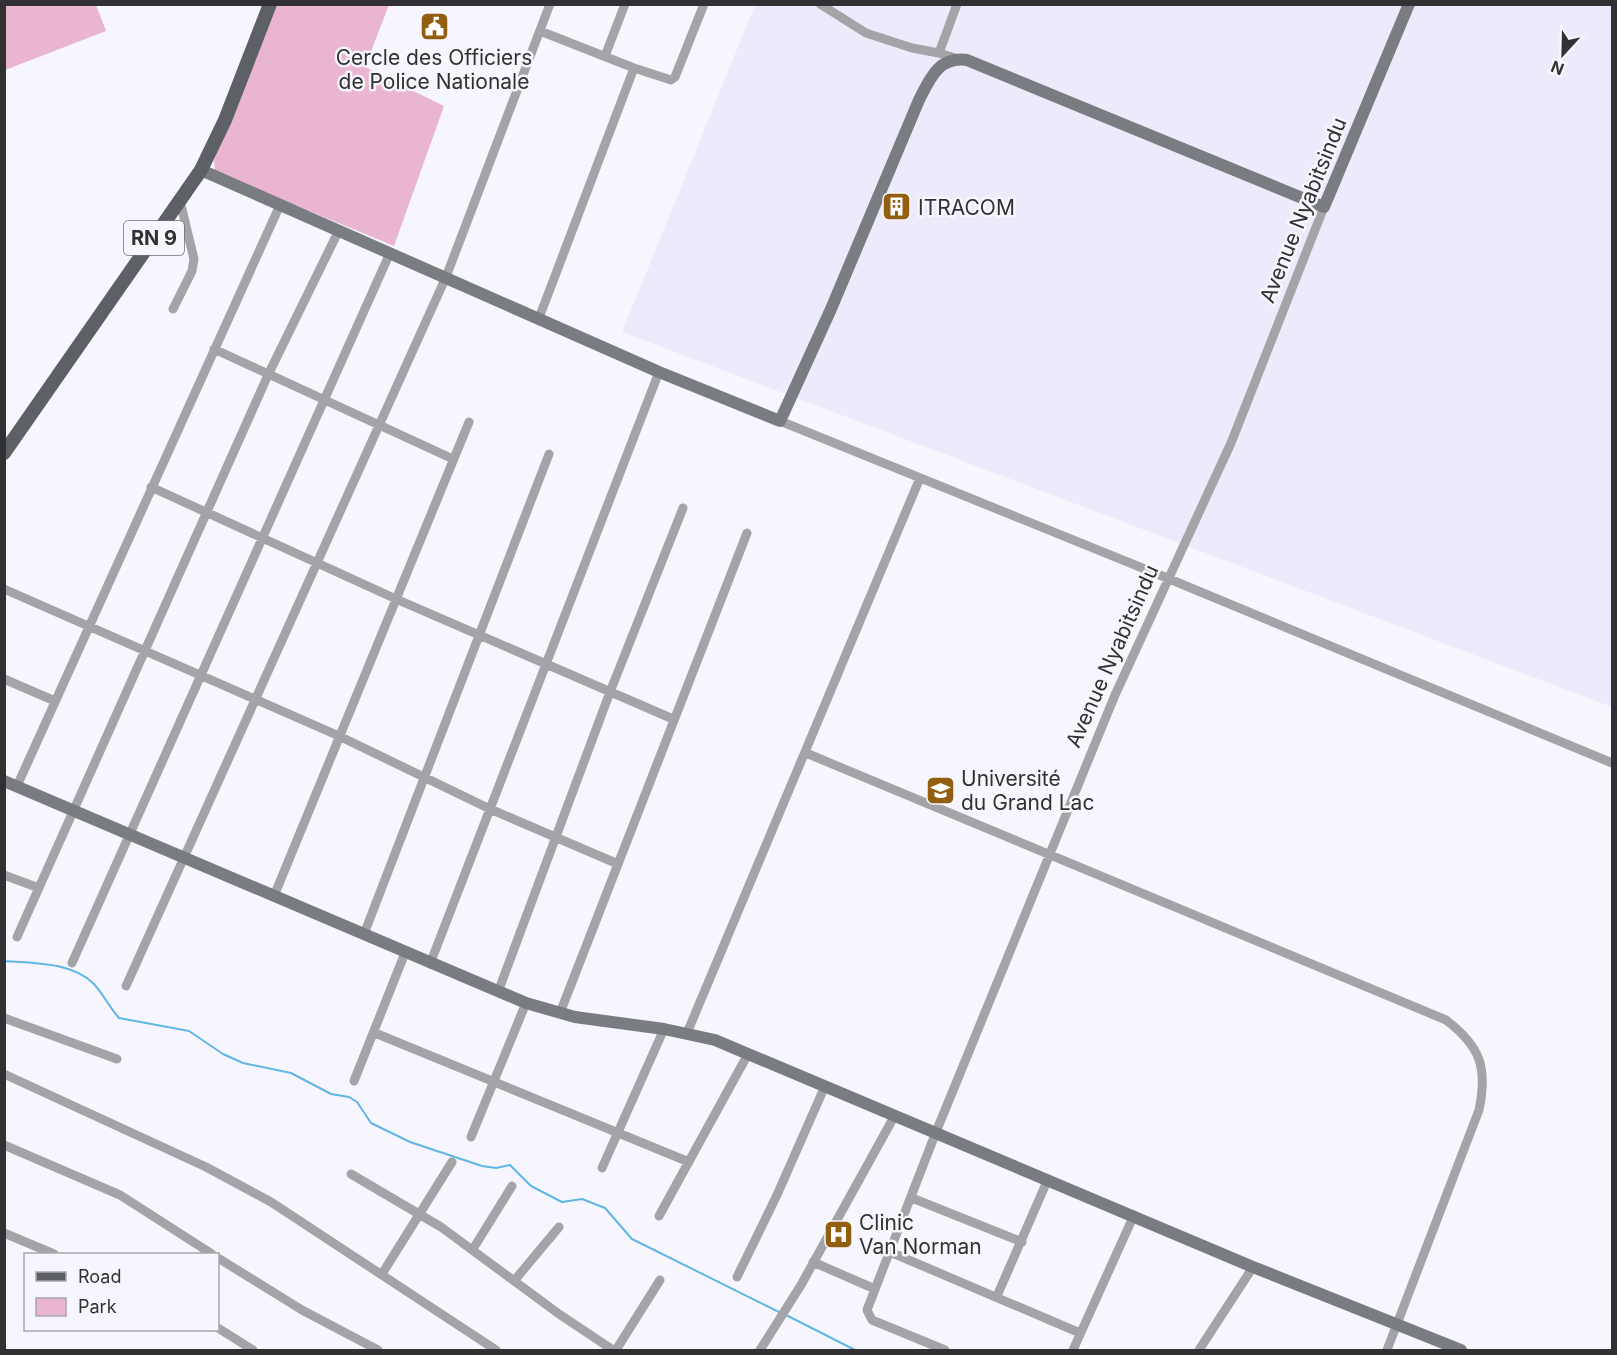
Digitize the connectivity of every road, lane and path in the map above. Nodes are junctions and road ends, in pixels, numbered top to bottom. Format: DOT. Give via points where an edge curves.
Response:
graph roads {
  1 [pos="270,4"];
  2 [pos="550,4"];
  3 [pos="625,4"];
  4 [pos="704,4"];
  5 [pos="820,4"];
  6 [pos="957,4"];
  7 [pos="1409,4"];
  8 [pos="540,31"];
  9 [pos="939,53"];
  10 [pos="605,56"];
  11 [pos="955,58"];
  12 [pos="634,68"];
  13 [pos="201,170"];
  14 [pos="180,201"];
  15 [pos="280,204"];
  16 [pos="1324,207"];
  17 [pos="339,230"];
  18 [pos="390,253"];
  19 [pos="446,277"];
  20 [pos="173,309"];
  21 [pos="539,318"];
  22 [pos="214,349"];
  23 [pos="659,372"];
  24 [pos="268,375"];
  25 [pos="324,400"];
  26 [pos="780,421"];
  27 [pos="469,422"];
  28 [pos="379,425"];
  29 [pos="4,453"];
  30 [pos="549,454"];
  31 [pos="453,459"];
  32 [pos="920,478"];
  33 [pos="151,488"];
  34 [pos="683,508"];
  35 [pos="207,513"];
  36 [pos="747,533"];
  37 [pos="262,538"];
  38 [pos="317,563"];
  39 [pos="1167,578"];
  40 [pos="4,588"];
  41 [pos="396,599"];
  42 [pos="89,627"];
  43 [pos="478,635"];
  44 [pos="146,651"];
  45 [pos="548,665"];
  46 [pos="200,676"];
  47 [pos="4,679"];
  48 [pos="610,692"];
  49 [pos="256,700"];
  50 [pos="55,701"];
  51 [pos="674,719"];
  52 [pos="339,736"];
  53 [pos="806,753"];
  54 [pos="1612,763"];
  55 [pos="425,778"];
  56 [pos="10,784"];
  57 [pos="490,809"];
  58 [pos="73,810"];
  59 [pos="129,833"];
  60 [pos="555,838"];
  61 [pos="1050,853"];
  62 [pos="184,857"];
  63 [pos="618,864"];
  64 [pos="4,875"];
  65 [pos="39,888"];
  66 [pos="274,896"];
  67 [pos="364,934"];
  68 [pos="17,937"];
  69 [pos="405,953"];
  70 [pos="72,963"];
  71 [pos="430,964"];
  72 [pos="126,986"];
  73 [pos="498,992"];
  74 [pos="526,1003"];
  75 [pos="560,1013"];
  76 [pos="4,1018"];
  77 [pos="664,1029"];
  78 [pos="375,1033"];
  79 [pos="687,1033"];
  80 [pos="748,1054"];
  81 [pos="117,1059"];
  82 [pos="4,1074"];
  83 [pos="354,1081"];
  84 [pos="494,1082"];
  85 [pos="825,1086"];
  86 [pos="895,1115"];
  87 [pos="618,1132"];
  88 [pos="936,1132"];
  89 [pos="471,1137"];
  90 [pos="4,1145"];
  91 [pos="452,1162"];
  92 [pos="689,1162"];
  93 [pos="602,1168"];
  94 [pos="351,1174"];
  95 [pos="1047,1179"];
  96 [pos="512,1186"];
  97 [pos="912,1198"];
  98 [pos="419,1215"];
  99 [pos="1134,1215"];
  100 [pos="659,1216"];
  101 [pos="558,1227"];
  102 [pos="4,1233"];
  103 [pos="1022,1242"];
  104 [pos="473,1249"];
  105 [pos="890,1252"];
  106 [pos="52,1253"];
  107 [pos="211,1253"];
  108 [pos="219,1259"];
  109 [pos="813,1262"];
  110 [pos="1253,1267"];
  111 [pos="382,1274"];
  112 [pos="736,1277"];
  113 [pos="660,1280"];
  114 [pos="514,1281"];
  115 [pos="875,1289"];
  116 [pos="998,1296"];
  117 [pos="1398,1327"];
  118 [pos="219,1329"];
  119 [pos="1080,1333"];
  120 [pos="251,1350"];
  121 [pos="378,1350"];
  122 [pos="496,1350"];
  123 [pos="615,1350"];
  124 [pos="760,1350"];
  125 [pos="945,1350"];
  126 [pos="1072,1350"];
  127 [pos="1199,1350"];
  128 [pos="1387,1350"];
  129 [pos="1461,1350"];
  1 -- 13 [label="main road, RN 9"];
  2 -- 8 [label="street"];
  3 -- 10 [label="street"];
  4 -- 12 [label="street" via="675,77 666,80"];
  5 -- 9 [label="street" via="866,33"];
  6 -- 9 [label="street"];
  7 -- 16 [label="street, Avenue Nyabitsindu"];
  8 -- 10 [label="street"];
  8 -- 19 [label="street"];
  9 -- 11 [label="street"];
  10 -- 12 [label="street"];
  11 -- 16 [label="street"];
  11 -- 26 [label="street" via="936,69 919,100"];
  12 -- 21 [label="street"];
  13 -- 14 [label="main road, RN 9"];
  13 -- 15 [label="street"];
  14 -- 20 [label="street" via="194,259"];
  14 -- 29 [label="main road, RN 9"];
  15 -- 17 [label="street"];
  15 -- 22 [label="street"];
  16 -- 39 [label="street, Avenue Nyabitsindu" via="1231,443"];
  17 -- 18 [label="street"];
  17 -- 24 [label="street"];
  18 -- 19 [label="street"];
  18 -- 25 [label="street"];
  19 -- 21 [label="street"];
  19 -- 28 [label="street"];
  21 -- 23 [label="street"];
  22 -- 24 [label="street"];
  22 -- 33 [label="street"];
  23 -- 26 [label="street"];
  23 -- 45 [label="street" via="592,540"];
  24 -- 25 [label="street"];
  24 -- 35 [label="street"];
  25 -- 28 [label="street"];
  25 -- 37 [label="street"];
  26 -- 32 [label="street"];
  27 -- 31 [label="street"];
  28 -- 31 [label="street"];
  28 -- 38 [label="street"];
  30 -- 43 [label="street"];
  31 -- 41 [label="street"];
  32 -- 39 [label="street"];
  32 -- 53 [label="street"];
  33 -- 35 [label="street"];
  33 -- 42 [label="street"];
  34 -- 48 [label="street"];
  35 -- 37 [label="street"];
  35 -- 44 [label="street"];
  36 -- 51 [label="street"];
  37 -- 38 [label="street"];
  37 -- 46 [label="street"];
  38 -- 41 [label="street"];
  38 -- 49 [label="street"];
  39 -- 54 [label="street"];
  39 -- 61 [label="street, Avenue Nyabitsindu"];
  40 -- 42 [label="street"];
  41 -- 43 [label="street"];
  41 -- 52 [label="street"];
  42 -- 44 [label="street"];
  42 -- 50 [label="street"];
  43 -- 45 [label="street"];
  43 -- 55 [label="street"];
  44 -- 46 [label="street"];
  44 -- 58 [label="street"];
  45 -- 48 [label="street"];
  45 -- 57 [label="street"];
  46 -- 49 [label="street"];
  46 -- 59 [label="street"];
  47 -- 50 [label="street"];
  48 -- 51 [label="street"];
  48 -- 60 [label="street"];
  49 -- 52 [label="street"];
  49 -- 62 [label="street"];
  50 -- 56 [label="street"];
  51 -- 63 [label="street"];
  52 -- 55 [label="street"];
  52 -- 66 [label="street"];
  53 -- 61 [label="street"];
  53 -- 79 [label="street"];
  55 -- 57 [label="street"];
  55 -- 67 [label="street"];
  56 -- 58 [label="street"];
  57 -- 60 [label="street"];
  57 -- 71 [label="street"];
  58 -- 59 [label="street"];
  58 -- 65 [label="street"];
  59 -- 62 [label="street"];
  59 -- 70 [label="street"];
  60 -- 63 [label="street"];
  60 -- 73 [label="street"];
  61 -- 88 [label="street, Avenue Nyabitsindu"];
  61 -- 117 [label="street" via="1446,1020 1471,1042 1484,1076 1479,1110"];
  62 -- 66 [label="street"];
  62 -- 72 [label="street"];
  63 -- 75 [label="street"];
  64 -- 65 [label="street"];
  65 -- 68 [label="street"];
  66 -- 67 [label="street"];
  67 -- 69 [label="street"];
  69 -- 71 [label="street"];
  69 -- 78 [label="street"];
  71 -- 73 [label="street"];
  73 -- 74 [label="street"];
  74 -- 75 [label="street"];
  74 -- 84 [label="street"];
  75 -- 77 [label="street"];
  76 -- 81 [label="street"];
  77 -- 79 [label="street"];
  77 -- 87 [label="street"];
  78 -- 83 [label="street"];
  78 -- 84 [label="street"];
  79 -- 80 [label="street"];
  80 -- 85 [label="street"];
  80 -- 92 [label="street"];
  82 -- 111 [label="street" via="231,1180"];
  84 -- 87 [label="street"];
  84 -- 89 [label="street"];
  85 -- 86 [label="street"];
  85 -- 112 [label="street"];
  86 -- 88 [label="street"];
  86 -- 109 [label="street"];
  87 -- 92 [label="street"];
  87 -- 93 [label="street"];
  88 -- 95 [label="street"];
  88 -- 97 [label="street, Avenue Nyabitsindu"];
  90 -- 107 [label="street" via="120,1196"];
  91 -- 98 [label="street"];
  92 -- 100 [label="street"];
  94 -- 98 [label="street"];
  95 -- 99 [label="street"];
  95 -- 103 [label="street"];
  96 -- 104 [label="street"];
  97 -- 103 [label="street"];
  97 -- 105 [label="street, Avenue Nyabitsindu"];
  98 -- 104 [label="street"];
  98 -- 111 [label="street"];
  99 -- 110 [label="street"];
  99 -- 119 [label="street"];
  101 -- 114 [label="street"];
  102 -- 106 [label="street"];
  103 -- 116 [label="street"];
  104 -- 114 [label="street"];
  105 -- 115 [label="street, Avenue Nyabitsindu"];
  105 -- 116 [label="street"];
  108 -- 121 [label="street" via="302,1310"];
  109 -- 115 [label="street"];
  109 -- 124 [label="street"];
  110 -- 117 [label="street"];
  110 -- 127 [label="street"];
  111 -- 122 [label="street"];
  113 -- 123 [label="street"];
  114 -- 123 [label="street"];
  115 -- 125 [label="street, Avenue Nyabitsindu" via="867,1311 872,1320"];
  116 -- 119 [label="street"];
  117 -- 128 [label="street"];
  117 -- 129 [label="street"];
  118 -- 120 [label="street"];
  119 -- 126 [label="street"];
}
